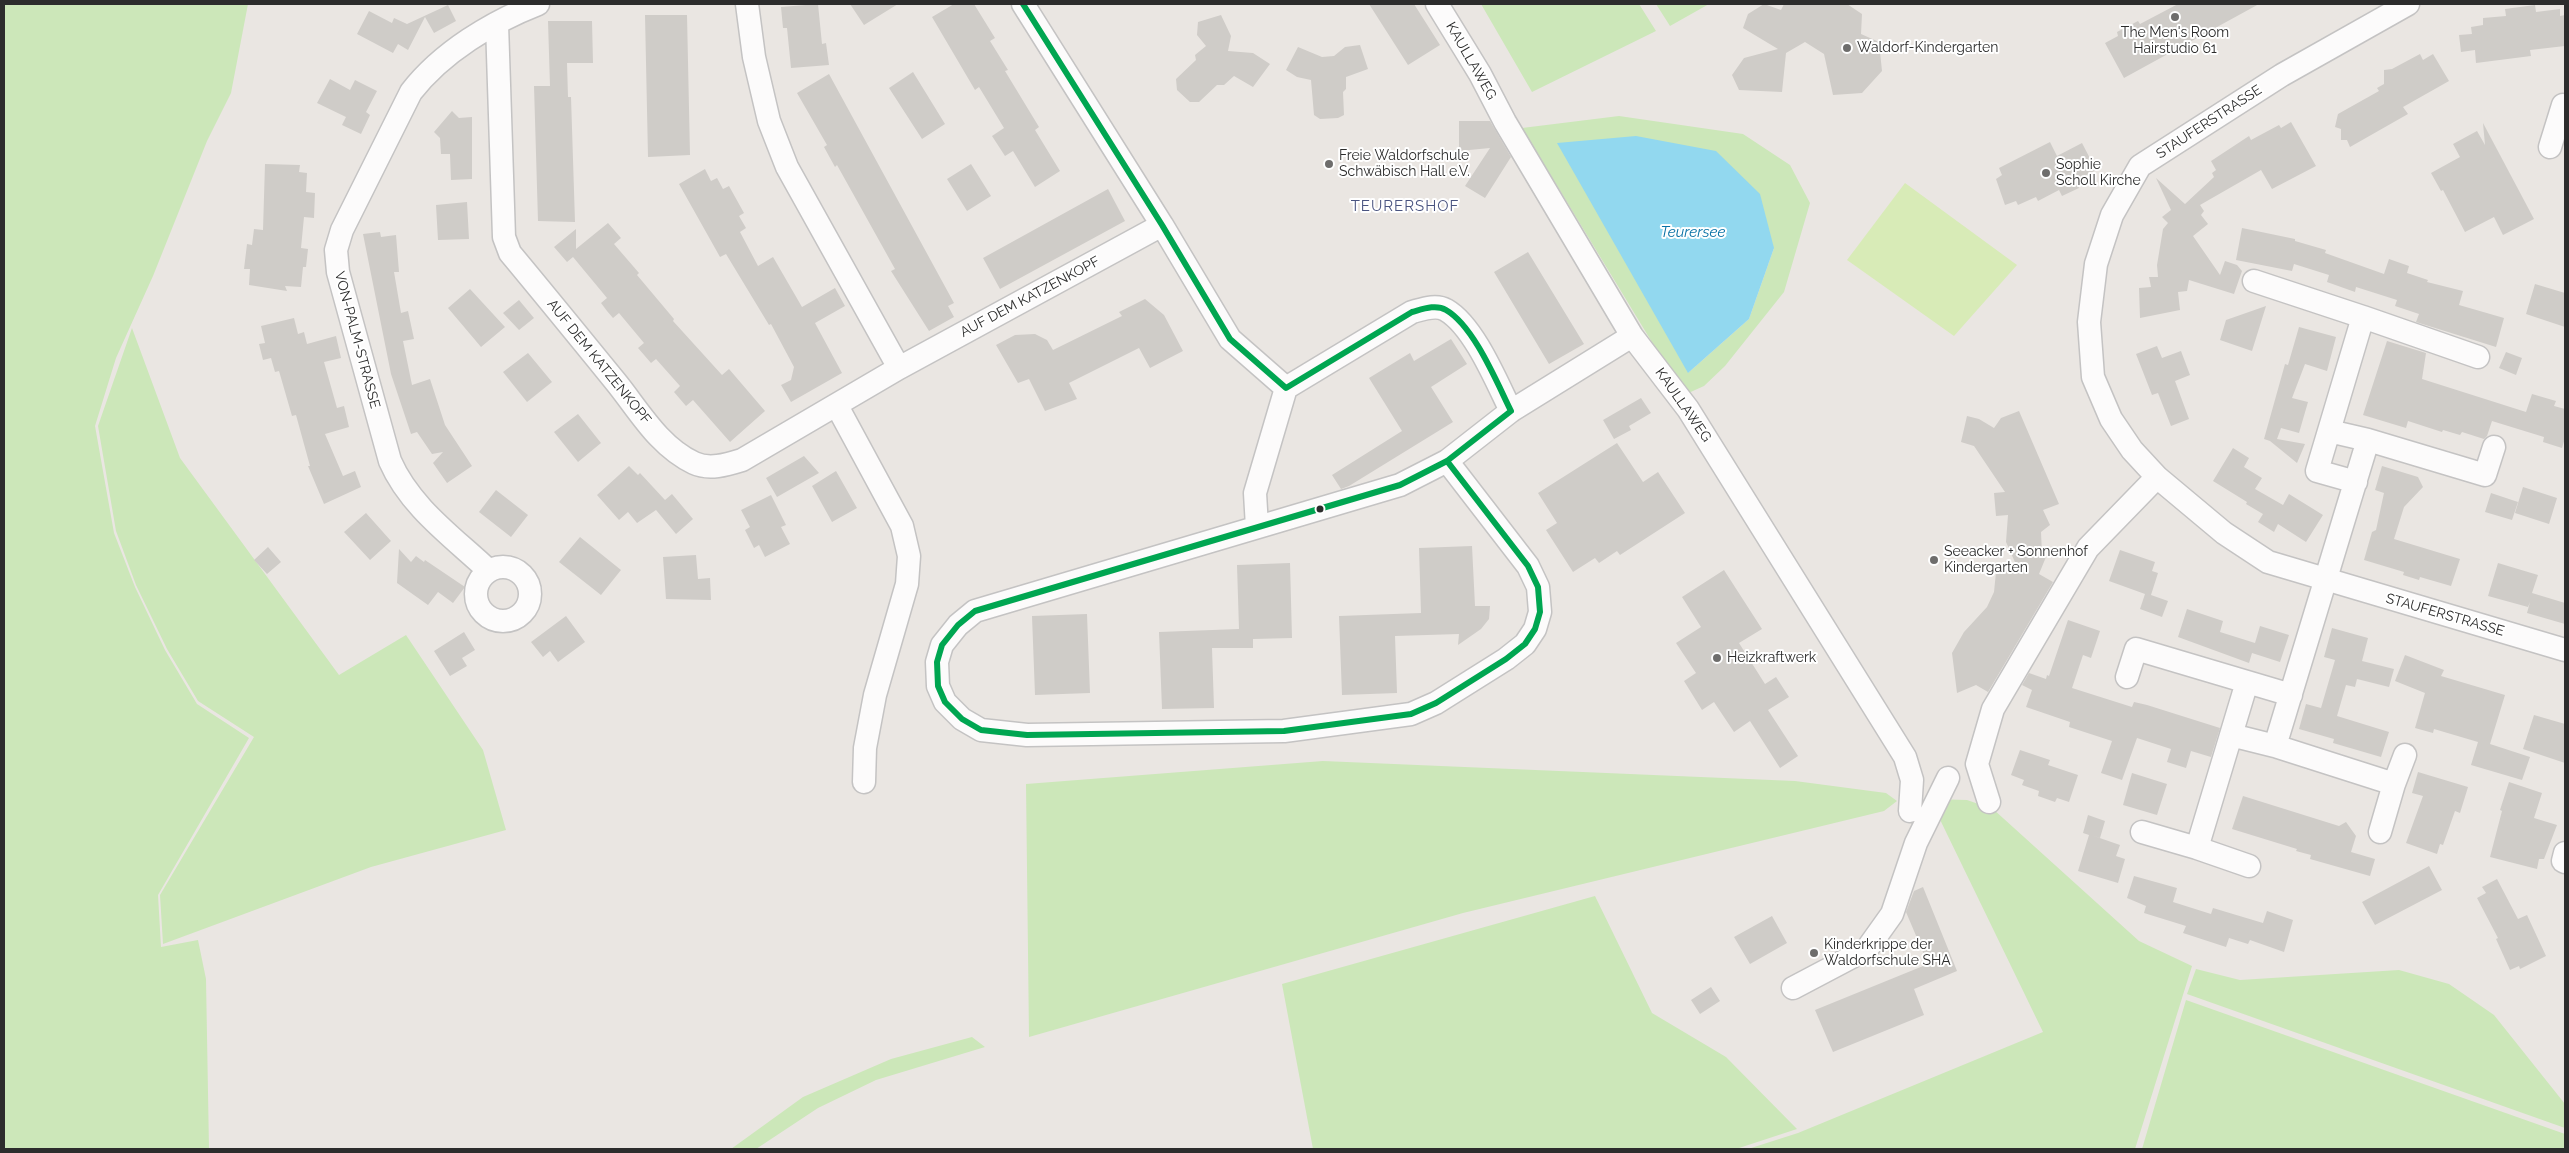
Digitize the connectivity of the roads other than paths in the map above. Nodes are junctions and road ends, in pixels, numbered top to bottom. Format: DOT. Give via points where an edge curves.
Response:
graph roads {
  1 [pos="538,4"];
  2 [pos="748,4"];
  3 [pos="1024,4"];
  4 [pos="1437,4"];
  5 [pos="2408,4"];
  6 [pos="497,24"];
  7 [pos="2564,103"];
  8 [pos="2550,147"];
  9 [pos="1162,225"];
  10 [pos="2254,280"];
  11 [pos="2363,317"];
  12 [pos="1632,336"];
  13 [pos="2478,357"];
  14 [pos="899,368"];
  15 [pos="1286,388"];
  16 [pos="837,406"];
  17 [pos="1511,411"];
  18 [pos="2329,431"];
  19 [pos="2368,440"];
  20 [pos="2494,447"];
  21 [pos="1447,461"];
  22 [pos="2157,477"];
  23 [pos="2356,482"];
  24 [pos="1257,528"];
  25 [pos="488,570"];
  26 [pos="2324,580"];
  27 [pos="2565,650"];
  28 [pos="2127,677"];
  29 [pos="2247,682"];
  30 [pos="2290,695"];
  31 [pos="2231,735"];
  32 [pos="2275,746"];
  33 [pos="2405,755"];
  34 [pos="1977,764"];
  35 [pos="1948,778"];
  36 [pos="1912,780"];
  37 [pos="864,782"];
  38 [pos="2394,784"];
  39 [pos="1989,802"];
  40 [pos="1910,811"];
  41 [pos="2142,832"];
  42 [pos="2380,832"];
  43 [pos="2197,848"];
  44 [pos="2565,854"];
  45 [pos="2565,862"];
  46 [pos="2249,866"];
  47 [pos="1793,988"];
  1 -- 6 [label="street, VON-PALM-STRASSE"];
  2 -- 14 [label="street" via="754,57 769,121 787,167"];
  3 -- 9 [label="street"];
  4 -- 12 [label="street, KAULLAWEG"];
  5 -- 22 [label="street, STAUFERSTRASSE" via="2282,75 2140,166 2112,214 2096,264 2089,322 2093,377 2111,418 2132,450"];
  6 -- 16 [label="street, AUF DEM KATZENKOPF" via="504,237 510,253 647,424 673,450 695,463 719,467 742,460"];
  6 -- 25 [label="street, VON-PALM-STRASSE" via="426,72 412,92 342,230 336,250 338,272 390,461 398,479 410,497"];
  7 -- 8 [label="street"];
  9 -- 14 [label="street, AUF DEM KATZENKOPF"];
  9 -- 15 [label="street" via="1230,339"];
  10 -- 11 [label="street"];
  11 -- 13 [label="street"];
  11 -- 18 [label="street"];
  12 -- 17 [label="street"];
  12 -- 36 [label="street, KAULLAWEG" via="1688,409 1906,757"];
  14 -- 16 [label="street, AUF DEM KATZENKOPF"];
  15 -- 17 [label="street" via="1412,312 1430,307 1446,310 1460,322 1480,349"];
  15 -- 24 [label="street" via="1255,493"];
  16 -- 37 [label="street" via="902,526 909,556 907,584 875,695 865,748"];
  17 -- 21 [label="street"];
  18 -- 19 [label="street"];
  18 -- 23 [label="street" via="2317,471"];
  19 -- 20 [label="street" via="2486,475"];
  19 -- 23 [label="street"];
  21 -- 24 [label="street" via="1400,485"];
  21 -- 24 [label="street" via="1528,566 1538,587 1540,612 1535,629 1524,644 1436,703 1412,714 1284,731 1027,734 981,730 962,719 945,702 938,686 937,662 942,645 974,612"];
  22 -- 26 [label="street, STAUFERSTRASSE" via="2224,533 2268,562"];
  22 -- 34 [label="street" via="2088,548 1993,709"];
  23 -- 26 [label="street"];
  26 -- 27 [label="street, STAUFERSTRASSE"];
  26 -- 30 [label="street"];
  28 -- 29 [label="street" via="2136,649"];
  29 -- 30 [label="street"];
  29 -- 31 [label="street"];
  30 -- 32 [label="street"];
  31 -- 32 [label="street"];
  31 -- 43 [label="street"];
  32 -- 38 [label="street"];
  33 -- 38 [label="street"];
  34 -- 35 [label="street"];
  34 -- 39 [label="street"];
  35 -- 36 [label="street"];
  35 -- 47 [label="street" via="1916,842 1892,914 1866,949"];
  36 -- 40 [label="street, KAULLAWEG"];
  38 -- 42 [label="street"];
  41 -- 43 [label="street"];
  43 -- 46 [label="street"];
  44 -- 45 [label="street"];
}
